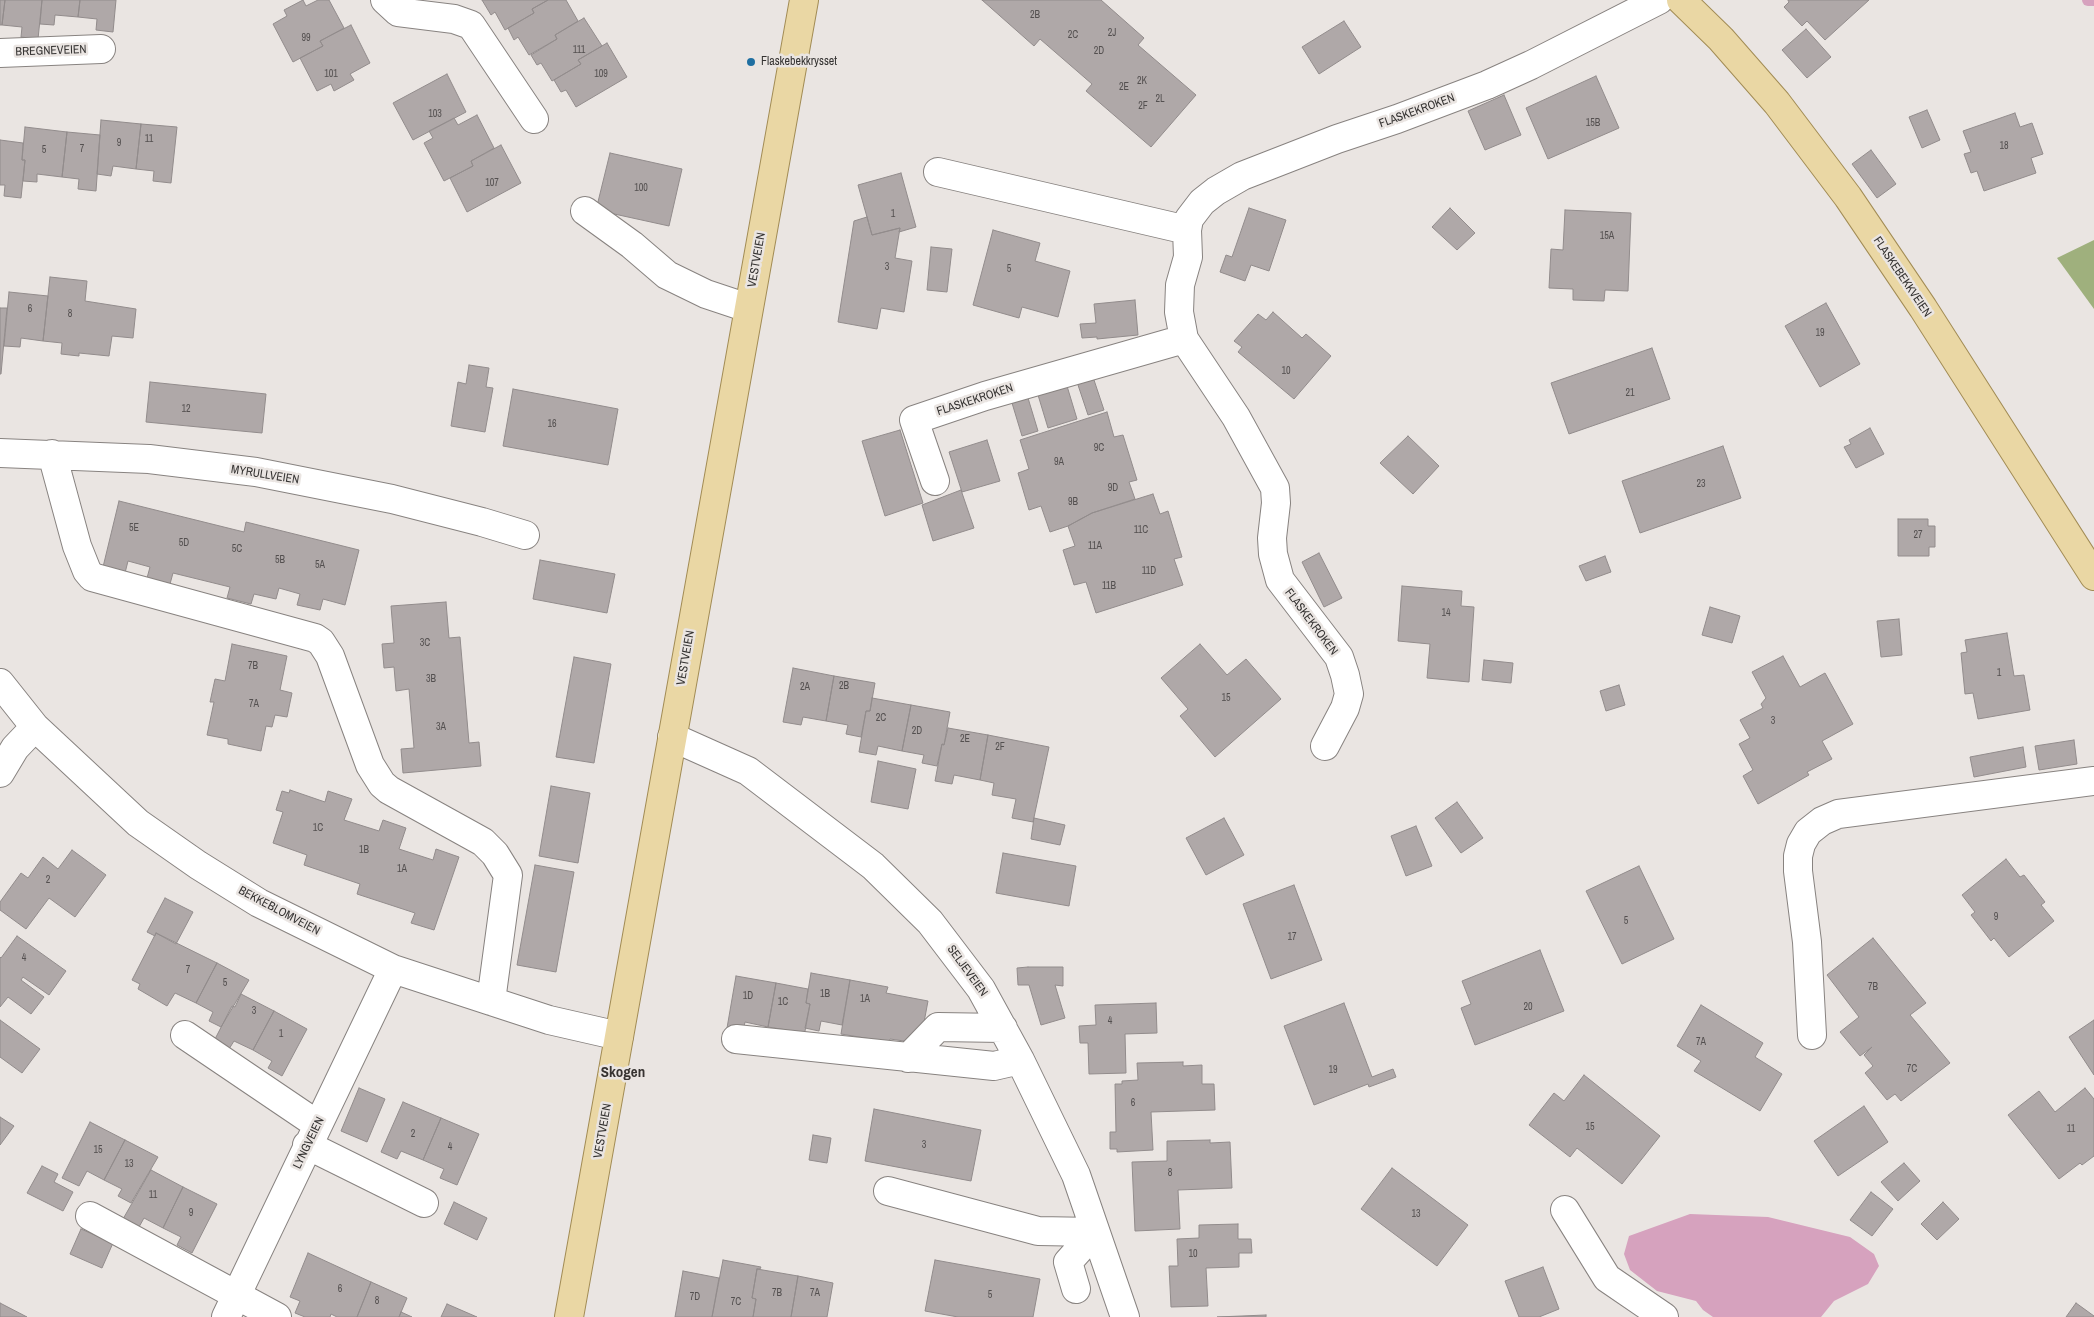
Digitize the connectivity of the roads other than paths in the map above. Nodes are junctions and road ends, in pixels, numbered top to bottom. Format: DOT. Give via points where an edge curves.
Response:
graph roads {
  1 [pos="385,0"];
  2 [pos="804,0"];
  3 [pos="1659,0"];
  4 [pos="1681,0"];
  5 [pos="101,49"];
  6 [pos="0,53"];
  7 [pos="534,119"];
  8 [pos="938,172"];
  9 [pos="585,210"];
  10 [pos="1187,230"];
  11 [pos="748,308"];
  12 [pos="1184,338"];
  13 [pos="0,453"];
  14 [pos="52,454"];
  15 [pos="935,481"];
  16 [pos="525,536"];
  17 [pos="2094,576"];
  18 [pos="0,683"];
  19 [pos="35,727"];
  20 [pos="672,737"];
  21 [pos="1325,746"];
  22 [pos="0,772"];
  23 [pos="2094,782"];
  24 [pos="393,969"];
  25 [pos="491,1001"];
  26 [pos="1003,1028"];
  27 [pos="185,1035"];
  28 [pos="1812,1035"];
  29 [pos="619,1036"];
  30 [pos="736,1038"];
  31 [pos="908,1058"];
  32 [pos="1020,1060"];
  33 [pos="313,1135"];
  34 [pos="888,1192"];
  35 [pos="424,1203"];
  36 [pos="1565,1210"];
  37 [pos="90,1216"];
  38 [pos="1096,1232"];
  39 [pos="1076,1289"];
  40 [pos="232,1306"];
  41 [pos="277,1317"];
  42 [pos="569,1317"];
  43 [pos="1126,1317"];
  44 [pos="1664,1317"];
  1 -- 7 [label="street" via="398,12 454,18 471,25"];
  2 -- 11 [label="main road, VESTVEIEN"];
  3 -- 10 [label="street, FLASKEKROKEN" via="1487,85 1242,176 1202,202 1189,219"];
  4 -- 17 [label="main road, FLASKEBEKKVEIEN" via="1777,103 1848,198 1923,308"];
  5 -- 6 [label="street, BREGNEVEIEN"];
  8 -- 10 [label="street"];
  9 -- 11 [label="street" via="667,276"];
  10 -- 12 [label="street, FLASKEKROKEN" via="1188,257 1180,285 1179,312"];
  11 -- 20 [label="main road, VESTVEIEN"];
  12 -- 15 [label="street, FLASKEKROKEN" via="984,396 914,420"];
  12 -- 21 [label="street, FLASKEKROKEN" via="1236,417 1275,488 1272,538 1280,580 1339,657 1350,694"];
  13 -- 14 [label="street, MYRULLVEIEN"];
  14 -- 16 [label="street, MYRULLVEIEN" via="149,459 256,472 392,499"];
  14 -- 25 [label="street" via="77,546 92,578 321,642 330,656 370,765 382,784 483,842 495,854 508,875"];
  18 -- 19 [label="street, BEKKEBLOMVEIEN"];
  19 -- 22 [label="street" via="15,748"];
  19 -- 24 [label="street, BEKKEBLOMVEIEN" via="138,823 198,865 259,903"];
  20 -- 26 [label="street, SELJEVEIEN" via="748,771 873,866 930,922 981,989"];
  20 -- 29 [label="main road, VESTVEIEN"];
  23 -- 28 [label="street" via="1838,814 1808,832 1801,844 1798,871 1807,942"];
  24 -- 25 [label="street, BEKKEBLOMVEIEN"];
  24 -- 33 [label="street, LYNGVEIEN"];
  25 -- 29 [label="street, BEKKEBLOMVEIEN" via="549,1020"];
  26 -- 31 [label="street" via="938,1027"];
  26 -- 32 [label="street, SELJEVEIEN"];
  27 -- 33 [label="street"];
  29 -- 42 [label="main road, VESTVEIEN"];
  30 -- 31 [label="street"];
  31 -- 32 [label="street" via="994,1066"];
  32 -- 38 [label="street, SELJEVEIEN" via="1076,1175"];
  33 -- 35 [label="street"];
  33 -- 40 [label="street, LYNGVEIEN"];
  34 -- 38 [label="street" via="1038,1231"];
  36 -- 44 [label="street" via="1607,1278"];
  37 -- 40 [label="street"];
  38 -- 39 [label="street" via="1068,1262"];
  38 -- 43 [label="street, SELJEVEIEN"];
  40 -- 41 [label="street"];
}
